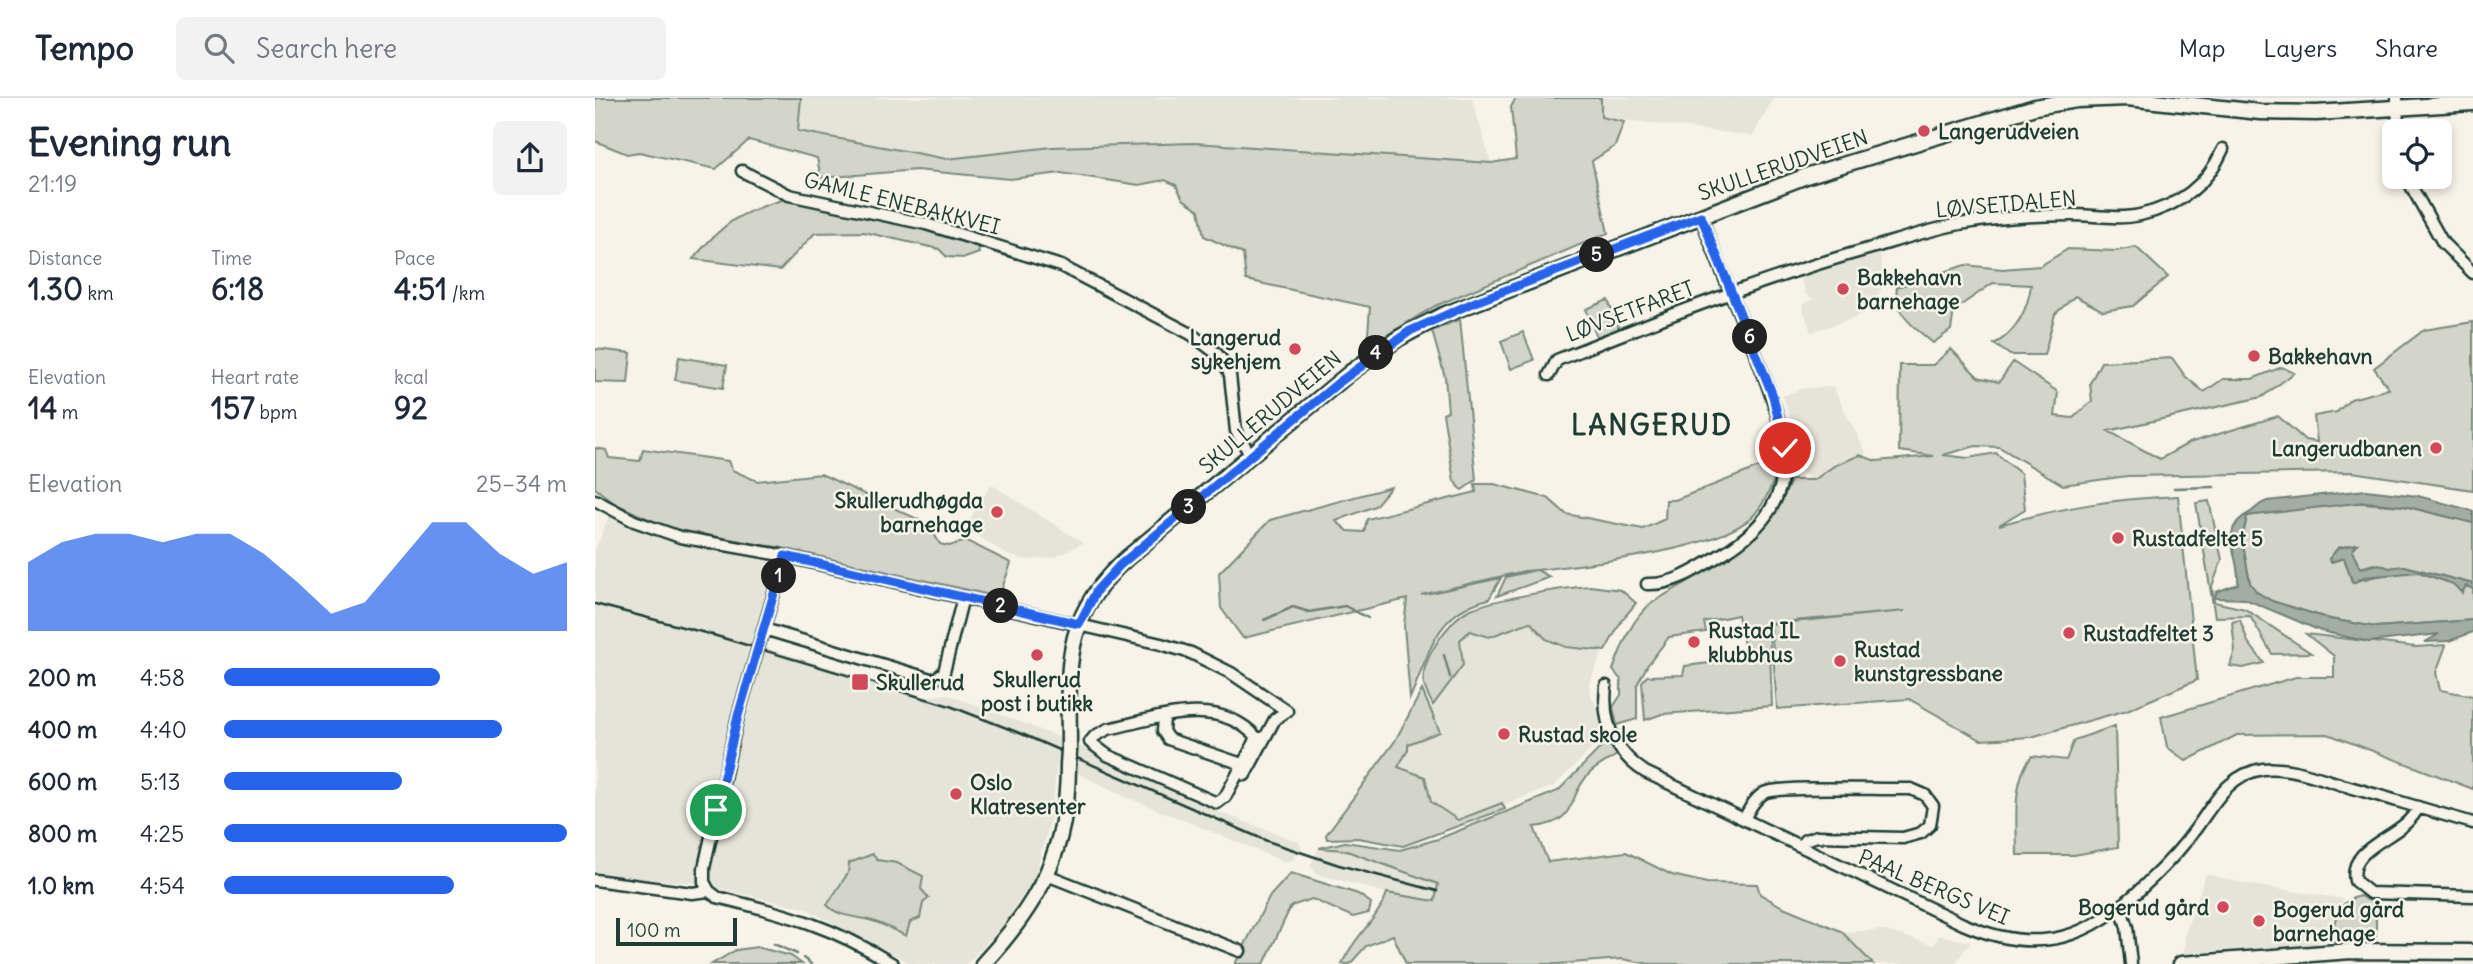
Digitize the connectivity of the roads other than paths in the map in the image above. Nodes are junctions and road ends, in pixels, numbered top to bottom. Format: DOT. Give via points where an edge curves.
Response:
graph roads {
  1 [pos="2142,99"];
  2 [pos="2045,101"];
  3 [pos="2473,103"];
  4 [pos="2398,104"];
  5 [pos="2223,149"];
  6 [pos="742,171"];
  7 [pos="2413,189"];
  8 [pos="1701,216"];
  9 [pos="2473,273"];
  10 [pos="1733,293"];
  11 [pos="1549,375"];
  12 [pos="1251,456"];
  13 [pos="595,500"];
  14 [pos="785,556"];
  15 [pos="1647,584"];
  16 [pos="963,597"];
  17 [pos="1079,624"];
  18 [pos="764,629"];
  19 [pos="1606,686"];
  20 [pos="1164,718"];
  21 [pos="1261,738"];
  22 [pos="1242,764"];
  23 [pos="1245,775"];
  24 [pos="2418,807"];
  25 [pos="1744,819"];
  26 [pos="2473,823"];
  27 [pos="1800,846"];
  28 [pos="1047,876"];
  29 [pos="595,880"];
  30 [pos="709,891"];
  31 [pos="2473,896"];
  32 [pos="2121,909"];
  33 [pos="1240,951"];
  34 [pos="2473,952"];
  35 [pos="893,964"];
  36 [pos="983,964"];
  37 [pos="2131,964"];
  38 [pos="2181,964"];
  1 -- 2 [label="main road, SKULLERUDVEIEN"];
  1 -- 4 [label="main road, SKULLERUDVEIEN" via="2289,113"];
  2 -- 8 [label="main road, SKULLERUDVEIEN" via="1826,169"];
  3 -- 4 [label="main road, SKULLERUDVEIEN"];
  5 -- 10 [label="street, LØVSETDALEN" via="2190,196 2138,216 2034,216 1958,224 1807,266"];
  6 -- 12 [label="street, GAMLE ENEBAKKVEI" via="789,195 926,224 1061,266 1181,329 1205,343 1225,364 1236,431"];
  7 -- 9 [label="street" via="2447,248"];
  8 -- 10 [label="street"];
  8 -- 12 [label="main road, SKULLERUDVEIEN" via="1422,325 1363,363"];
  10 -- 11 [label="street, LØVSETFARET" via="1557,360"];
  10 -- 15 [label="street" via="1783,426 1781,482 1760,523 1745,538 1681,577"];
  12 -- 17 [label="main road, SKULLERUDVEIEN" via="1120,565 1097,590"];
  13 -- 14 [label="street" via="634,521 680,537"];
  14 -- 16 [label="street"];
  14 -- 18 [label="street"];
  16 -- 17 [label="street"];
  16 -- 18 [label="street" via="944,672 934,680"];
  17 -- 21 [label="street" via="1191,653 1231,673 1287,711"];
  17 -- 28 [label="main road, SKULLERUDVEIEN" via="1067,676 1063,823"];
  18 -- 30 [label="street" via="705,862 703,877"];
  19 -- 25 [label="street, PAAL BERGS VEI" via="1604,706 1611,736 1631,762"];
  20 -- 21 [label="street" via="1204,711"];
  20 -- 22 [label="street" via="1168,739"];
  20 -- 22 [label="street" via="1108,729 1095,736 1090,746 1214,803 1225,797"];
  21 -- 22 [label="street"];
  21 -- 23 [label="street"];
  24 -- 26 [label="street, PAAL BERGS VEI"];
  24 -- 31 [label="street" via="2403,828 2358,858 2355,881 2370,893"];
  24 -- 32 [label="street, PAAL BERGS VEI" via="2297,772 2273,769 2251,773 2224,790 2178,851"];
  25 -- 27 [label="street, PAAL BERGS VEI"];
  25 -- 27 [label="street, PAAL BERGS VEI" via="1759,797 1773,791 1911,789 1925,795 1933,806 1930,825 1910,837 1817,836"];
  27 -- 32 [label="street, PAAL BERGS VEI" via="1963,924 2014,941 2045,942 2066,936 2101,923"];
  28 -- 33 [label="street"];
  28 -- 36 [label="main road, SKULLERUDVEIEN" via="1026,914"];
  29 -- 30 [label="street" via="692,893"];
  30 -- 35 [label="street" via="812,923"];
  32 -- 37 [label="street"];
  34 -- 38 [label="main road" via="2351,951"];
}
